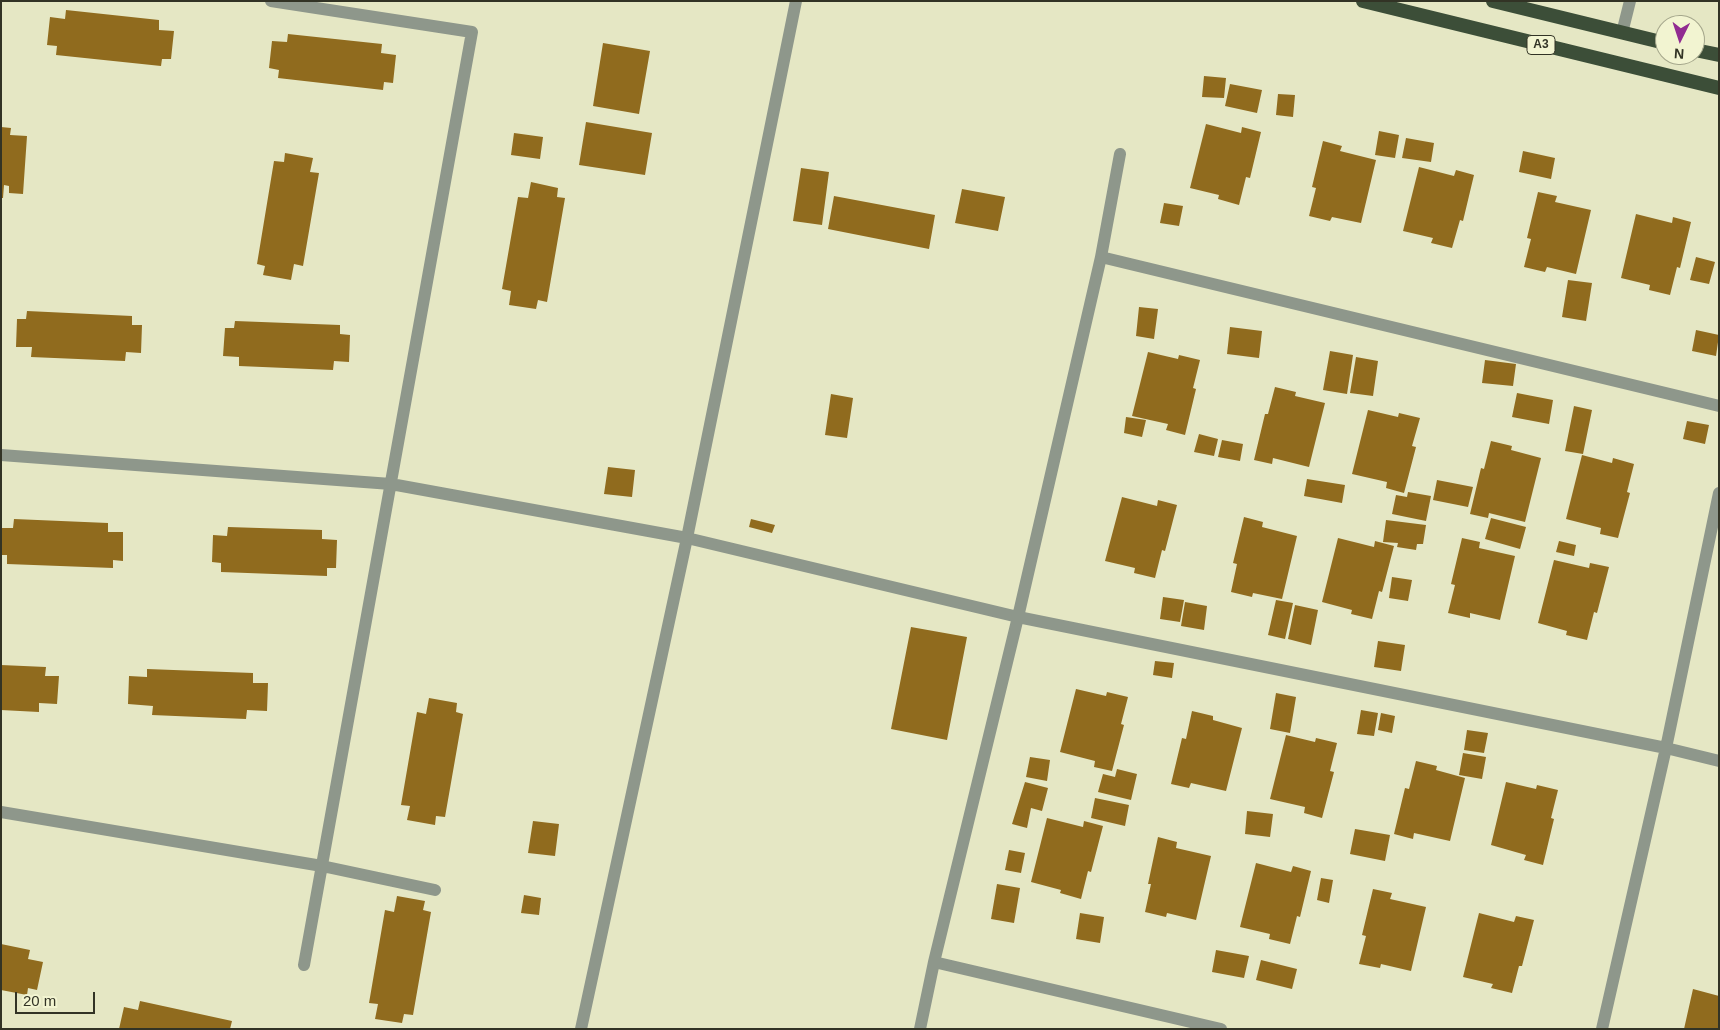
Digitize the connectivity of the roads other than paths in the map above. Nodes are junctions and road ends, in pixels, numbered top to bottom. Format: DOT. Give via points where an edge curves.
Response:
graph roads {
  1 [pos="271,1"];
  2 [pos="796,1"];
  3 [pos="1363,1"];
  4 [pos="1493,1"];
  5 [pos="1630,1"];
  6 [pos="1622,32"];
  7 [pos="1655,40"];
  8 [pos="1705,52"];
  9 [pos="1719,55"];
  10 [pos="1719,88"];
  11 [pos="1120,154"];
  12 [pos="1101,257"];
  13 [pos="1719,406"];
  14 [pos="1,455"];
  15 [pos="391,484"];
  16 [pos="1719,493"];
  17 [pos="687,538"];
  18 [pos="1018,617"];
  19 [pos="1666,748"];
  20 [pos="1719,761"];
  21 [pos="1,812"];
  22 [pos="322,866"];
  23 [pos="435,890"];
  24 [pos="934,962"];
  25 [pos="304,966"];
  26 [pos="581,1029"];
  27 [pos="920,1029"];
  28 [pos="1221,1029"];
  29 [pos="1602,1029"];
  1 -- 15 [label="street" via="472,32"];
  2 -- 17 [label="street"];
  3 -- 10 [label="highway, A3"];
  4 -- 6 [label="highway, A3"];
  5 -- 6 [label="street"];
  6 -- 7 [label="highway, A3"];
  8 -- 9 [label="highway"];
  11 -- 12 [label="street"];
  12 -- 13 [label="street"];
  12 -- 18 [label="street"];
  14 -- 15 [label="street"];
  15 -- 17 [label="street"];
  15 -- 22 [label="street"];
  16 -- 19 [label="street"];
  17 -- 18 [label="street"];
  17 -- 26 [label="street"];
  18 -- 19 [label="street"];
  18 -- 24 [label="street"];
  19 -- 20 [label="street"];
  19 -- 29 [label="street"];
  21 -- 22 [label="street"];
  22 -- 23 [label="street"];
  22 -- 25 [label="street"];
  24 -- 27 [label="street"];
  24 -- 28 [label="street"];
}
